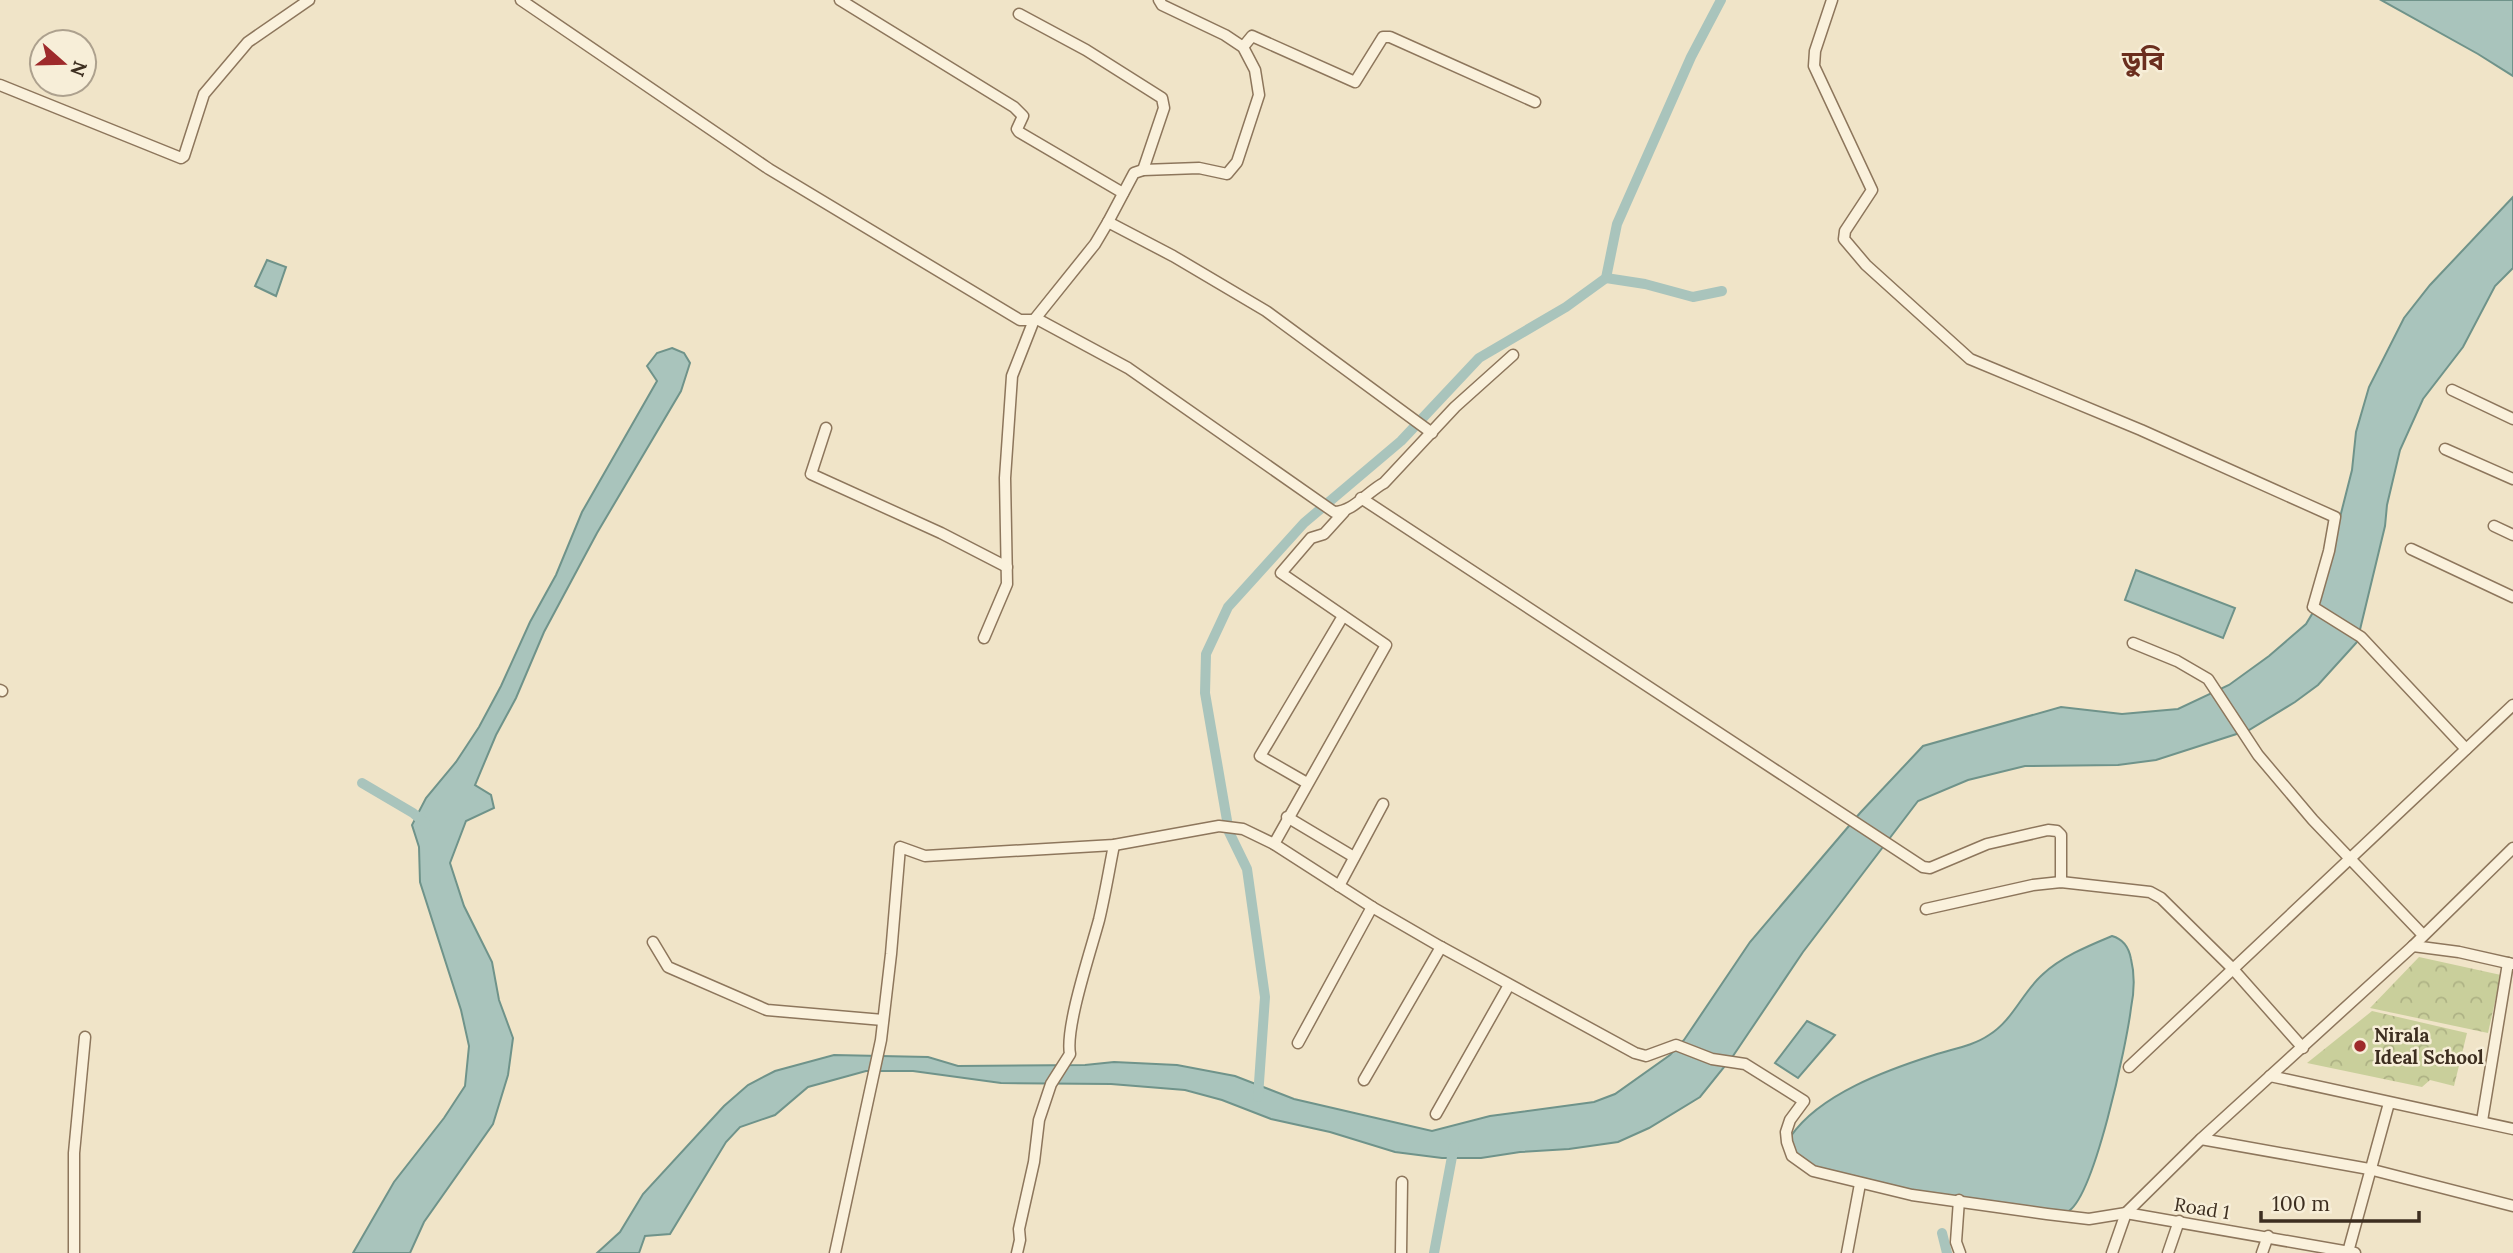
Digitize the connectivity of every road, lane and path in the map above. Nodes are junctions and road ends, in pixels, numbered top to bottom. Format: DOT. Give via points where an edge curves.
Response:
graph roads {
  1 [pos="309,0"];
  2 [pos="521,0"];
  3 [pos="840,0"];
  4 [pos="1159,0"];
  5 [pos="1832,0"];
  6 [pos="1019,14"];
  7 [pos="1243,47"];
  8 [pos="0,85"];
  9 [pos="1535,102"];
  10 [pos="1143,170"];
  11 [pos="1123,192"];
  12 [pos="1108,222"];
  13 [pos="1034,320"];
  14 [pos="1513,355"];
  15 [pos="2452,390"];
  16 [pos="2513,419"];
  17 [pos="826,428"];
  18 [pos="1432,433"];
  19 [pos="2445,449"];
  20 [pos="2513,479"];
  21 [pos="1362,498"];
  22 [pos="1339,512"];
  23 [pos="2494,526"];
  24 [pos="2513,535"];
  25 [pos="2411,549"];
  26 [pos="1007,567"];
  27 [pos="2513,597"];
  28 [pos="1343,616"];
  29 [pos="984,638"];
  30 [pos="2133,643"];
  31 [pos="2513,705"];
  32 [pos="2466,749"];
  33 [pos="1307,783"];
  34 [pos="1383,804"];
  35 [pos="1287,817"];
  36 [pos="1274,844"];
  37 [pos="1114,845"];
  38 [pos="2513,848"];
  39 [pos="1354,857"];
  40 [pos="2350,859"];
  41 [pos="2061,882"];
  42 [pos="1339,886"];
  43 [pos="1372,908"];
  44 [pos="1926,909"];
  45 [pos="2423,935"];
  46 [pos="653,942"];
  47 [pos="2413,946"];
  48 [pos="1441,947"];
  49 [pos="2511,964"];
  50 [pos="2232,968"];
  51 [pos="1509,985"];
  52 [pos="883,1020"];
  53 [pos="85,1037"];
  54 [pos="1298,1043"];
  55 [pos="2303,1048"];
  56 [pos="2129,1067"];
  57 [pos="2270,1076"];
  58 [pos="1364,1080"];
  59 [pos="2389,1103"];
  60 [pos="1436,1114"];
  61 [pos="2482,1121"];
  62 [pos="2513,1129"];
  63 [pos="2201,1139"];
  64 [pos="2369,1170"];
  65 [pos="1402,1182"];
  66 [pos="1860,1184"];
  67 [pos="1959,1200"];
  68 [pos="2513,1206"];
  69 [pos="2126,1213"];
  70 [pos="2179,1221"];
  71 [pos="2268,1236"];
  72 [pos="2331,1251"];
  73 [pos="2352,1252"];
  74 [pos="74,1253"];
  75 [pos="835,1253"];
  76 [pos="1017,1253"];
  77 [pos="1401,1253"];
  78 [pos="1847,1253"];
  79 [pos="1960,1253"];
  80 [pos="2112,1253"];
  81 [pos="2168,1253"];
  82 [pos="2262,1253"];
  1 -- 8 [label="street" via="248,42 204,94 181,158"];
  2 -- 13 [label="street" via="769,169 1020,320"];
  3 -- 11 [label="street" via="1014,107 1023,116 1019,132"];
  4 -- 7 [label="street"];
  5 -- 32 [label="street" via="1814,66 1872,190 1845,231 1850,248 1970,359 2336,517 2313,607 2361,637"];
  6 -- 10 [label="street" via="1162,98 1164,107"];
  7 -- 9 [label="street" via="1252,36 1355,82 1383,37 1390,37"];
  7 -- 10 [label="street" via="1255,70 1259,95 1233,169 1227,174 1199,168"];
  10 -- 11 [label="street" via="1134,173"];
  11 -- 12 [label="street"];
  12 -- 13 [label="street"];
  12 -- 18 [label="street" via="1266,311"];
  13 -- 22 [label="street" via="1128,368"];
  13 -- 26 [label="street" via="1012,376 1005,478"];
  14 -- 18 [label="street"];
  15 -- 16 [label="street"];
  17 -- 26 [label="street" via="811,474"];
  18 -- 21 [label="street" via="1384,483"];
  19 -- 20 [label="street"];
  21 -- 22 [label="street"];
  21 -- 41 [label="street" via="1923,867 1987,844 2057,831 2062,835"];
  22 -- 28 [label="street" via="1324,534 1311,538 1280,573"];
  23 -- 24 [label="street"];
  25 -- 27 [label="street"];
  26 -- 29 [label="street" via="1007,584"];
  28 -- 33 [label="street" via="1386,645"];
  28 -- 33 [label="street" via="1260,756"];
  30 -- 40 [label="street" via="2190,668 2214,686 2244,735"];
  31 -- 32 [label="street"];
  32 -- 40 [label="street"];
  33 -- 35 [label="street"];
  34 -- 39 [label="street"];
  35 -- 36 [label="street"];
  35 -- 39 [label="street"];
  36 -- 37 [label="street" via="1244,829 1219,826"];
  36 -- 42 [label="street"];
  37 -- 52 [label="street" via="925,856 900,847"];
  37 -- 76 [label="street" via="1077,1000 1070,1054 1051,1084 1039,1120"];
  38 -- 45 [label="street"];
  39 -- 42 [label="street"];
  40 -- 45 [label="street"];
  40 -- 50 [label="street"];
  41 -- 44 [label="street"];
  41 -- 50 [label="street" via="2157,894"];
  42 -- 43 [label="street"];
  43 -- 48 [label="street"];
  43 -- 54 [label="street"];
  45 -- 47 [label="street"];
  46 -- 52 [label="street" via="668,967 766,1010"];
  47 -- 49 [label="street"];
  47 -- 55 [label="street"];
  48 -- 51 [label="street"];
  48 -- 58 [label="street"];
  49 -- 61 [label="street"];
  50 -- 55 [label="street"];
  50 -- 56 [label="street"];
  51 -- 60 [label="street"];
  51 -- 66 [label="street, Road 1" via="1635,1053 1646,1056 1676,1045 1712,1059 1745,1064 1804,1101 1786,1132 1792,1156 1813,1171"];
  52 -- 75 [label="street"];
  53 -- 74 [label="street" via="74,1153"];
  55 -- 57 [label="street"];
  57 -- 59 [label="street"];
  57 -- 63 [label="street"];
  59 -- 61 [label="street"];
  59 -- 64 [label="street"];
  61 -- 62 [label="street"];
  63 -- 64 [label="street"];
  63 -- 69 [label="street"];
  64 -- 68 [label="street"];
  64 -- 73 [label="street"];
  65 -- 77 [label="street"];
  66 -- 67 [label="street, Road 1"];
  66 -- 78 [label="street"];
  67 -- 69 [label="street, Road 1" via="2089,1219"];
  67 -- 79 [label="street" via="1956,1242"];
  69 -- 70 [label="street, Road 1"];
  69 -- 80 [label="street"];
  70 -- 71 [label="street, Road 1"];
  70 -- 81 [label="street"];
  71 -- 72 [label="street, Road 1"];
  71 -- 82 [label="street"];
  72 -- 73 [label="street, Road 1"];
}
